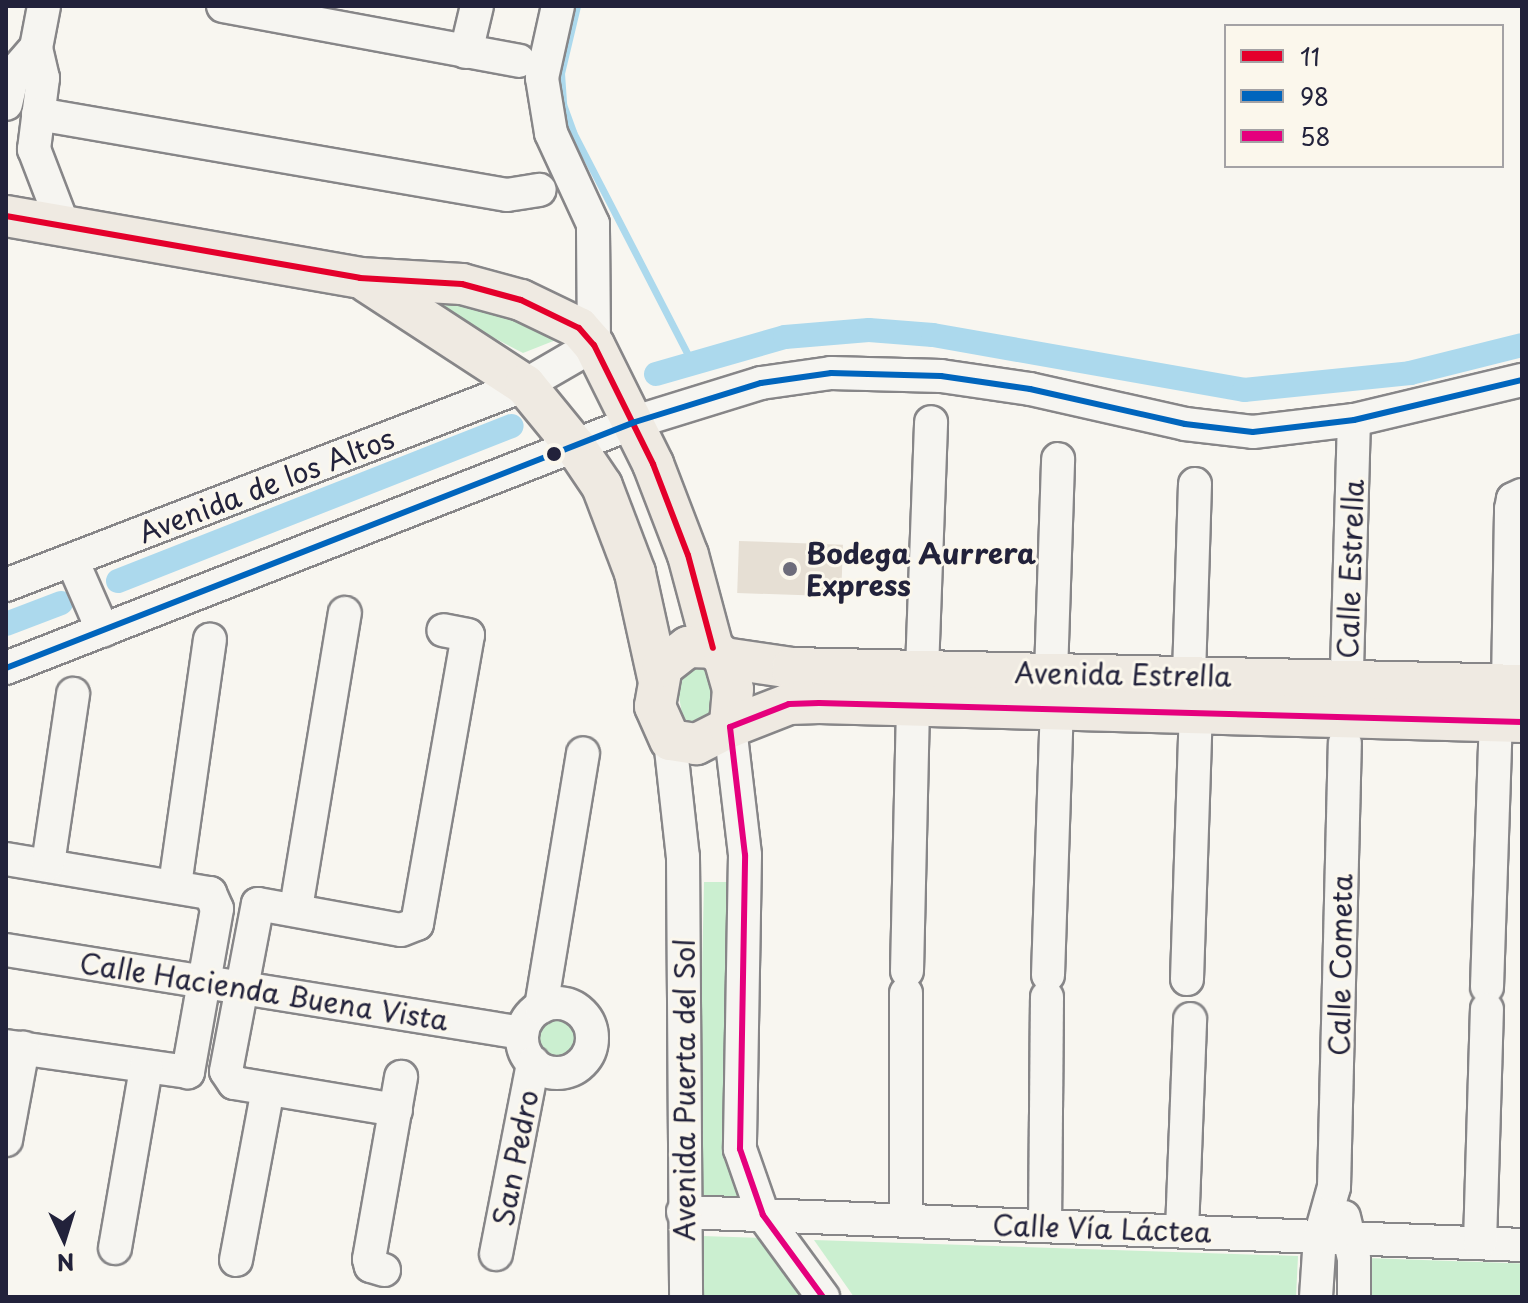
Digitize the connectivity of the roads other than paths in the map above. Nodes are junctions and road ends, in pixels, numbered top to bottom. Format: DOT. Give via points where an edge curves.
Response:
graph roads {
  1 [pos="44,6"];
  2 [pos="223,6"];
  3 [pos="477,6"];
  4 [pos="558,6"];
  5 [pos="36,48"];
  6 [pos="466,52"];
  7 [pos="519,61"];
  8 [pos="6,104"];
  9 [pos="38,114"];
  10 [pos="540,190"];
  11 [pos="6,216"];
  12 [pos="64,227"];
  13 [pos="360,278"];
  14 [pos="594,345"];
  15 [pos="1522,380"];
  16 [pos="525,385"];
  17 [pos="1354,420"];
  18 [pos="635,422"];
  19 [pos="931,422"];
  20 [pos="575,446"];
  21 [pos="1058,459"];
  22 [pos="1195,484"];
  23 [pos="1522,495"];
  24 [pos="1516,549"];
  25 [pos="72,560"];
  26 [pos="6,585"];
  27 [pos="345,613"];
  28 [pos="443,630"];
  29 [pos="103,631"];
  30 [pos="210,639"];
  31 [pos="719,653"];
  32 [pos="6,668"];
  33 [pos="658,678"];
  34 [pos="917,688"];
  35 [pos="1054,692"];
  36 [pos="73,694"];
  37 [pos="1192,694"];
  38 [pos="1512,703"];
  39 [pos="1346,713"];
  40 [pos="730,727"];
  41 [pos="670,740"];
  42 [pos="583,753"];
  43 [pos="6,859"];
  44 [pos="48,864"];
  45 [pos="175,885"];
  46 [pos="296,908"];
  47 [pos="6,950"];
  48 [pos="1187,979"];
  49 [pos="203,980"];
  50 [pos="239,986"];
  51 [pos="541,1007"];
  52 [pos="1190,1019"];
  53 [pos="14,1047"];
  54 [pos="528,1048"];
  55 [pos="146,1068"];
  56 [pos="401,1077"];
  57 [pos="268,1089"];
  58 [pos="396,1110"];
  59 [pos="6,1140"];
  60 [pos="683,1212"];
  61 [pos="763,1215"];
  62 [pos="906,1220"];
  63 [pos="1045,1226"];
  64 [pos="1182,1231"];
  65 [pos="1336,1237"];
  66 [pos="1480,1243"];
  67 [pos="1522,1245"];
  68 [pos="115,1248"];
  69 [pos="496,1254"];
  70 [pos="236,1260"];
  71 [pos="384,1270"];
  72 [pos="686,1297"];
  73 [pos="823,1297"];
  74 [pos="1316,1297"];
  75 [pos="1354,1297"];
  1 -- 5 [label="street"];
  2 -- 6 [label="street"];
  3 -- 6 [label="street"];
  4 -- 14 [label="street" via="542,78 551,133 593,224"];
  5 -- 8 [label="street" via="13,74"];
  5 -- 9 [label="street" via="43,78"];
  6 -- 7 [label="street"];
  9 -- 10 [label="street" via="507,195"];
  9 -- 12 [label="street" via="35,163"];
  11 -- 12 [label="main road"];
  12 -- 13 [label="main road"];
  13 -- 14 [label="main road" via="462,284 521,300 579,328"];
  13 -- 16 [label="main road"];
  14 -- 16 [label="street, Avenida de los Altos"];
  14 -- 18 [label="main road"];
  15 -- 17 [label="street"];
  16 -- 20 [label="main road"];
  16 -- 25 [label="street, Avenida de los Altos"];
  17 -- 18 [label="street" via="1285,430 1218,429 1030,389 941,376 855,372 761,383"];
  17 -- 39 [label="street, Calle Estrella"];
  18 -- 20 [label="street"];
  18 -- 31 [label="main road" via="688,555"];
  19 -- 34 [label="street"];
  20 -- 29 [label="street"];
  20 -- 33 [label="main road" via="602,486 635,573"];
  21 -- 35 [label="street"];
  22 -- 37 [label="street"];
  23 -- 24 [label="street" via="1513,499"];
  24 -- 38 [label="street"];
  25 -- 26 [label="street, Avenida de los Altos"];
  25 -- 29 [label="street"];
  27 -- 46 [label="street"];
  28 -- 46 [label="street" via="468,635 420,919 413,928"];
  29 -- 32 [label="street"];
  30 -- 45 [label="street"];
  31 -- 33 [label="main road" via="688,647 675,653"];
  31 -- 34 [label="main road, Avenida Estrella"];
  31 -- 40 [label="main road" via="733,689"];
  33 -- 41 [label="main road" via="655,706"];
  34 -- 35 [label="main road, Avenida Estrella"];
  34 -- 40 [label="main road, Avenida Estrella" via="789,704"];
  34 -- 62 [label="street" via="906,982"];
  35 -- 37 [label="main road, Avenida Estrella"];
  35 -- 63 [label="street"];
  36 -- 44 [label="street"];
  37 -- 39 [label="main road, Avenida Estrella"];
  37 -- 48 [label="street"];
  38 -- 39 [label="main road, Avenida Estrella"];
  38 -- 66 [label="street" via="1487,998"];
  39 -- 65 [label="street, Calle Cometa"];
  40 -- 41 [label="main road" via="707,742"];
  40 -- 61 [label="street, Avenida Puerta del Sol" via="745,855 740,1149"];
  41 -- 60 [label="street, Avenida Puerta del Sol" via="683,857"];
  42 -- 51 [label="street"];
  43 -- 44 [label="street"];
  44 -- 45 [label="street"];
  45 -- 49 [label="street" via="210,893 217,903"];
  46 -- 50 [label="street" via="258,904"];
  47 -- 49 [label="street, Calle Hacienda Buena Vista"];
  49 -- 50 [label="street, Calle Hacienda Buena Vista"];
  49 -- 55 [label="street" via="190,1069 175,1074"];
  50 -- 54 [label="street, Calle Hacienda Buena Vista"];
  50 -- 57 [label="street" via="228,1080"];
  51 -- 54 [label="street"];
  51 -- 54 [label="street" via="561,1003 579,1011 590,1028 590,1048 571,1070 551,1072"];
  52 -- 64 [label="street"];
  53 -- 55 [label="street"];
  53 -- 59 [label="street"];
  54 -- 69 [label="street, San Pedro"];
  55 -- 68 [label="street"];
  56 -- 58 [label="street"];
  57 -- 58 [label="street"];
  57 -- 70 [label="street"];
  58 -- 71 [label="street" via="369,1259 371,1266"];
  60 -- 61 [label="street, Calle Vía Láctea"];
  60 -- 72 [label="street, Avenida Puerta del Sol"];
  61 -- 62 [label="street, Calle Vía Láctea"];
  61 -- 73 [label="street, Avenida Puerta del Sol"];
  62 -- 63 [label="street, Calle Vía Láctea"];
  63 -- 64 [label="street, Calle Vía Láctea"];
  64 -- 65 [label="street, Calle Vía Láctea"];
  65 -- 66 [label="street, Calle Vía Láctea"];
  65 -- 74 [label="street, Calle Cometa"];
  65 -- 75 [label="street, Calle Cometa"];
  66 -- 67 [label="street, Calle Vía Láctea"];
}
